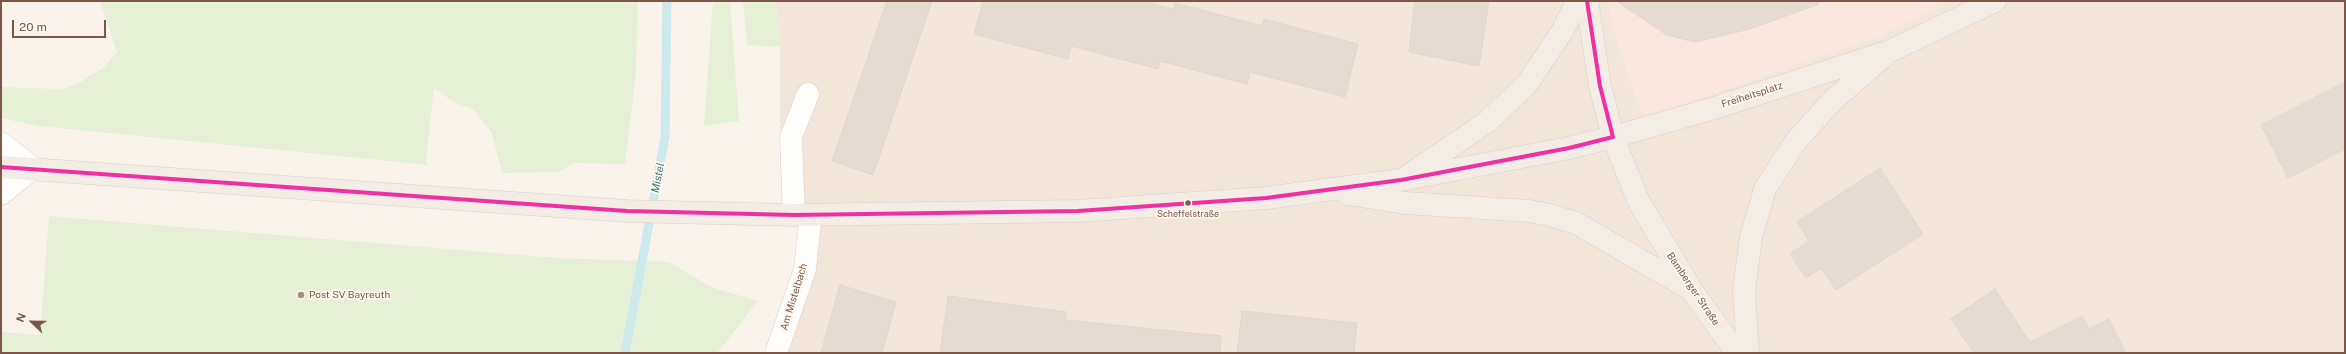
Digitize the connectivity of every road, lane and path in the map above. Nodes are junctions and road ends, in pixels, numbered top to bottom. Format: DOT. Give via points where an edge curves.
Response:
graph roads {
  1 [pos="1577,1"];
  2 [pos="1587,1"];
  3 [pos="1995,1"];
  4 [pos="1890,51"];
  5 [pos="808,94"];
  6 [pos="1613,138"];
  7 [pos="1,143"];
  8 [pos="1,167"];
  9 [pos="33,168"];
  10 [pos="1401,180"];
  11 [pos="1325,190"];
  12 [pos="1,194"];
  13 [pos="803,215"];
  14 [pos="1692,291"];
  15 [pos="776,353"];
  16 [pos="1737,353"];
  17 [pos="1748,353"];
  1 -- 10 [label="main road" via="1560,36 1526,84 1486,122"];
  2 -- 6 [label="main road" via="1600,86"];
  3 -- 4 [label="main road"];
  4 -- 6 [label="main road, Freiheitsplatz"];
  4 -- 17 [label="main road" via="1833,100 1801,135 1764,189 1750,237 1744,291"];
  5 -- 13 [label="street, Am Mistelbach" via="791,137"];
  6 -- 10 [label="main road, Freiheitsplatz"];
  6 -- 14 [label="main road, Bamberger Straße" via="1650,224"];
  7 -- 9 [label="street"];
  8 -- 9 [label="main road"];
  9 -- 12 [label="street"];
  9 -- 13 [label="main road" via="627,210"];
  10 -- 11 [label="main road"];
  11 -- 13 [label="main road" via="1266,198 1078,211"];
  11 -- 14 [label="main road" via="1405,203 1529,211 1550,215 1576,223"];
  13 -- 15 [label="street, Am Mistelbach" via="805,270"];
  14 -- 16 [label="main road, Bamberger Straße"];
}
